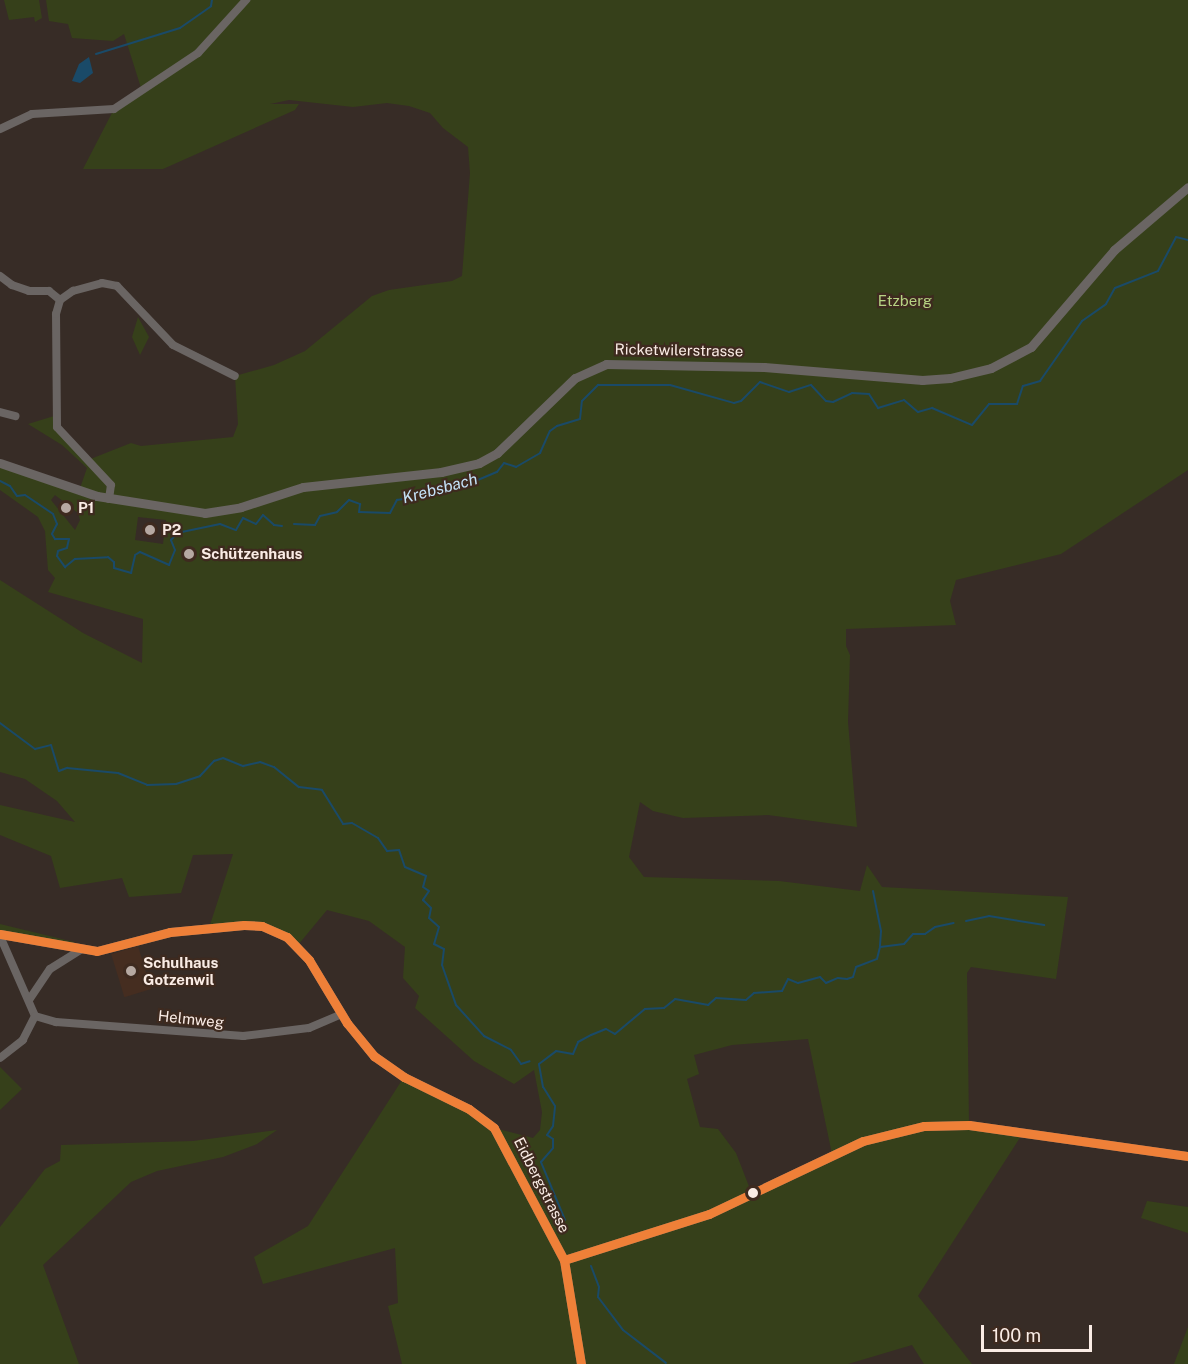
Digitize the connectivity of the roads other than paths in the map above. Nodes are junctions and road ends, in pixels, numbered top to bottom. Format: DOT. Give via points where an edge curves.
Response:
graph roads {
  1 [pos="246,0"];
  2 [pos="0,129"];
  3 [pos="1188,187"];
  4 [pos="0,276"];
  5 [pos="60,300"];
  6 [pos="235,376"];
  7 [pos="0,412"];
  8 [pos="15,416"];
  9 [pos="0,463"];
  10 [pos="109,499"];
  11 [pos="0,935"];
  12 [pos="81,950"];
  13 [pos="29,1000"];
  14 [pos="342,1014"];
  15 [pos="35,1016"];
  16 [pos="0,1058"];
  17 [pos="1188,1156"];
  18 [pos="564,1260"];
  19 [pos="581,1364"];
  1 -- 2 [label="street" via="198,53 114,109 32,114"];
  3 -- 10 [label="street, Ricketwilerstrasse" via="1114,250 1031,347 991,368 922,380 764,367 606,364 575,378 497,453 460,469 303,487 241,507 205,513"];
  4 -- 5 [label="street" via="29,291 49,291"];
  5 -- 6 [label="street" via="73,291 102,283 117,286 173,345"];
  5 -- 10 [label="street" via="56,315 57,427 111,485"];
  7 -- 8 [label="street"];
  9 -- 10 [label="street, Ricketwilerstrasse"];
  11 -- 12 [label="street, Eidbergstrasse"];
  11 -- 13 [label="street"];
  12 -- 13 [label="street" via="50,969 32,990"];
  12 -- 14 [label="street, Eidbergstrasse" via="111,948 170,932 262,926 298,945"];
  13 -- 15 [label="street"];
  14 -- 15 [label="street, Helmweg" via="309,1028 231,1036 56,1022"];
  14 -- 18 [label="street, Eidbergstrasse" via="374,1056 404,1077 469,1109 494,1128"];
  15 -- 16 [label="street" via="23,1040"];
  17 -- 18 [label="street" via="969,1125 924,1126 863,1141 709,1214"];
  18 -- 19 [label="street, Eidbergstrasse"];
}
